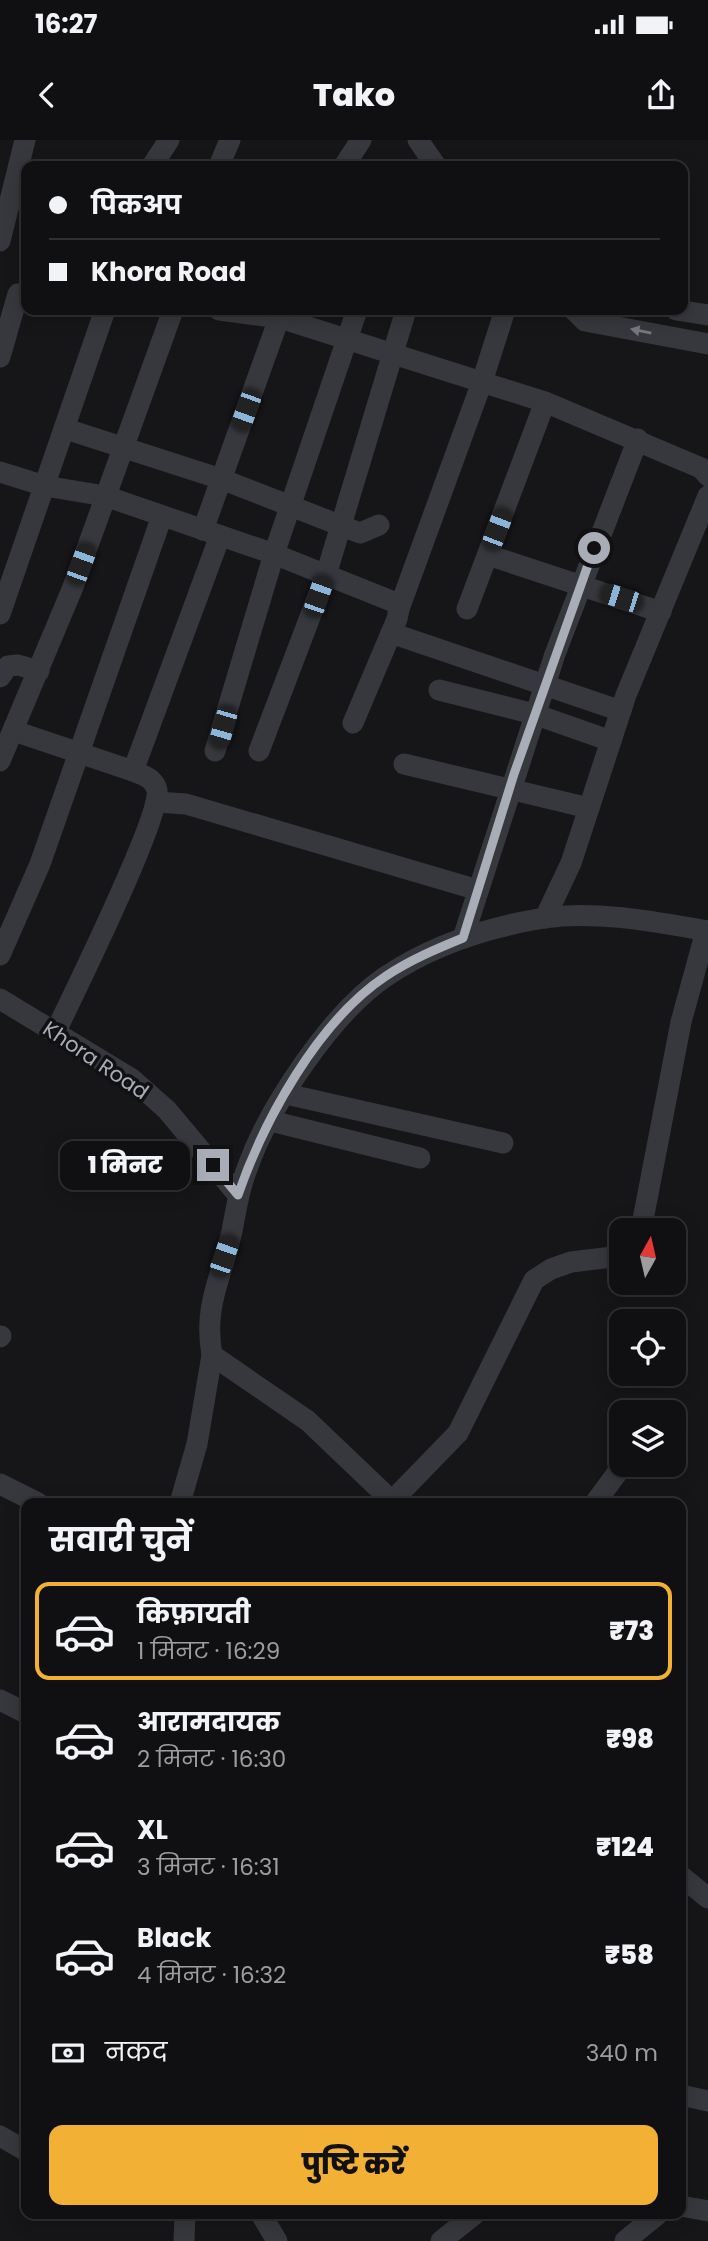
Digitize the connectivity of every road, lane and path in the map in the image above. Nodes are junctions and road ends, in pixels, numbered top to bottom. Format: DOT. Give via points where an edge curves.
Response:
graph roads {
  1 [pos="25,140"];
  2 [pos="169,140"];
  3 [pos="230,140"];
  4 [pos="361,140"];
  5 [pos="418,140"];
  6 [pos="155,161"];
  7 [pos="221,161"];
  8 [pos="347,161"];
  9 [pos="428,161"];
  10 [pos="0,241"];
  11 [pos="15,294"];
  12 [pos="688,312"];
  13 [pos="103,315"];
  14 [pos="171,315"];
  15 [pos="281,315"];
  16 [pos="284,315"];
  17 [pos="355,315"];
  18 [pos="404,315"];
  19 [pos="503,315"];
  20 [pos="579,315"];
  21 [pos="708,315"];
  22 [pos="347,338"];
  23 [pos="708,344"];
  24 [pos="392,352"];
  25 [pos="0,358"];
  26 [pos="482,382"];
  27 [pos="545,402"];
  28 [pos="66,429"];
  29 [pos="638,439"];
  30 [pos="123,448"];
  31 [pos="0,472"];
  32 [pos="708,476"];
  33 [pos="221,479"];
  34 [pos="46,486"];
  35 [pos="105,496"];
  36 [pos="708,496"];
  37 [pos="290,507"];
  38 [pos="162,516"];
  39 [pos="379,525"];
  40 [pos="340,526"];
  41 [pos="211,533"];
  42 [pos="274,554"];
  43 [pos="488,555"];
  44 [pos="326,575"];
  45 [pos="580,585"];
  46 [pos="399,609"];
  47 [pos="467,609"];
  48 [pos="661,612"];
  49 [pos="0,614"];
  50 [pos="391,633"];
  51 [pos="4,668"];
  52 [pos="39,671"];
  53 [pos="544,685"];
  54 [pos="439,690"];
  55 [pos="621,711"];
  56 [pos="534,714"];
  57 [pos="353,723"];
  58 [pos="14,731"];
  59 [pos="611,741"];
  60 [pos="215,751"];
  61 [pos="259,751"];
  62 [pos="78,752"];
  63 [pos="0,761"];
  64 [pos="404,764"];
  65 [pos="133,771"];
  66 [pos="508,791"];
  67 [pos="156,802"];
  68 [pos="589,808"];
  69 [pos="478,890"];
  70 [pos="545,918"];
  71 [pos="707,931"];
  72 [pos="463,938"];
  73 [pos="0,955"];
  74 [pos="0,999"];
  75 [pos="56,1031"];
  76 [pos="286,1094"];
  77 [pos="271,1121"];
  78 [pos="503,1143"];
  79 [pos="420,1158"];
  80 [pos="238,1195"];
  81 [pos="643,1218"];
  82 [pos="609,1257"];
  83 [pos="212,1355"];
  84 [pos="614,1477"];
  85 [pos="0,1485"];
  86 [pos="27,1498"];
  87 [pos="181,1498"];
  88 [pos="389,1498"];
  89 [pos="397,1498"];
  90 [pos="599,1498"];
  91 [pos="0,1700"];
  92 [pos="21,1710"];
  93 [pos="686,1880"];
  94 [pos="708,1898"];
  95 [pos="686,2096"];
  96 [pos="708,2101"];
  97 [pos="0,2136"];
  98 [pos="21,2148"];
  99 [pos="686,2207"];
  100 [pos="708,2211"];
  101 [pos="185,2219"];
  102 [pos="264,2219"];
  103 [pos="469,2219"];
  104 [pos="652,2219"];
  105 [pos="184,2241"];
  106 [pos="277,2241"];
  107 [pos="441,2241"];
  108 [pos="625,2241"];
  1 -- 10 [label="street"];
  2 -- 6 [label="street"];
  3 -- 7 [label="street"];
  4 -- 8 [label="street"];
  5 -- 9 [label="street"];
  11 -- 25 [label="street"];
  12 -- 21 [label="street"];
  13 -- 28 [label="street"];
  14 -- 30 [label="street"];
  15 -- 33 [label="street"];
  16 -- 22 [label="street"];
  17 -- 22 [label="street"];
  18 -- 24 [label="street"];
  19 -- 26 [label="street"];
  23 -- 20 [label="street, one-way" via="585,321"];
  22 -- 24 [label="street"];
  22 -- 37 [label="street"];
  24 -- 26 [label="street"];
  24 -- 40 [label="street"];
  26 -- 27 [label="street"];
  26 -- 46 [label="street"];
  27 -- 29 [label="street"];
  27 -- 43 [label="street"];
  28 -- 30 [label="street"];
  28 -- 34 [label="street"];
  29 -- 32 [label="street" via="701,468"];
  29 -- 45 [label="street"];
  30 -- 33 [label="street"];
  30 -- 35 [label="street"];
  31 -- 34 [label="street"];
  33 -- 37 [label="street"];
  33 -- 41 [label="street"];
  34 -- 35 [label="street"];
  34 -- 49 [label="street"];
  35 -- 38 [label="street"];
  35 -- 52 [label="street"];
  36 -- 48 [label="street"];
  37 -- 40 [label="street"];
  37 -- 42 [label="street"];
  38 -- 41 [label="street"];
  38 -- 62 [label="street"];
  39 -- 40 [label="street" via="360,533"];
  40 -- 44 [label="street"];
  41 -- 42 [label="street"];
  41 -- 65 [label="street"];
  42 -- 44 [label="street"];
  42 -- 60 [label="street"];
  43 -- 45 [label="street"];
  43 -- 47 [label="street"];
  44 -- 46 [label="street" via="394,601"];
  44 -- 61 [label="street"];
  45 -- 48 [label="street"];
  45 -- 53 [label="street"];
  46 -- 50 [label="street"];
  48 -- 55 [label="street"];
  50 -- 53 [label="street"];
  50 -- 57 [label="street"];
  51 -- 52 [label="street"];
  52 -- 58 [label="street"];
  53 -- 55 [label="street"];
  53 -- 56 [label="street"];
  54 -- 56 [label="street"];
  55 -- 59 [label="street"];
  56 -- 59 [label="street"];
  56 -- 66 [label="street"];
  58 -- 62 [label="street"];
  58 -- 63 [label="street"];
  59 -- 68 [label="street"];
  62 -- 65 [label="street"];
  62 -- 73 [label="street" via="40,864"];
  64 -- 66 [label="street"];
  65 -- 67 [label="street" via="149,777 157,788"];
  66 -- 68 [label="street"];
  66 -- 69 [label="street"];
  67 -- 69 [label="street" via="186,804"];
  67 -- 75 [label="street"];
  68 -- 70 [label="street" via="571,863"];
  69 -- 72 [label="street"];
  70 -- 71 [label="street" via="645,921"];
  70 -- 72 [label="street"];
  71 -- 81 [label="street" via="681,1022"];
  72 -- 76 [label="street" via="384,978 356,1002 311,1052"];
  74 -- 75 [label="street, Khora Road"];
  75 -- 80 [label="street, Khora Road" via="132,1079 158,1102"];
  76 -- 77 [label="street"];
  76 -- 78 [label="street"];
  77 -- 79 [label="street"];
  77 -- 80 [label="street"];
  80 -- 83 [label="street" via="209,1307"];
  82 -- 89 [label="street" via="571,1262 534,1280 458,1433"];
  83 -- 87 [label="street" via="199,1433"];
  83 -- 88 [label="street" via="308,1422"];
  84 -- 90 [label="street"];
  85 -- 86 [label="street"];
  91 -- 92 [label="street"];
  93 -- 94 [label="street"];
  95 -- 96 [label="street"];
  97 -- 98 [label="street"];
  99 -- 100 [label="street"];
  101 -- 105 [label="street"];
  102 -- 106 [label="street"];
  103 -- 107 [label="street"];
  104 -- 108 [label="street"];
}
